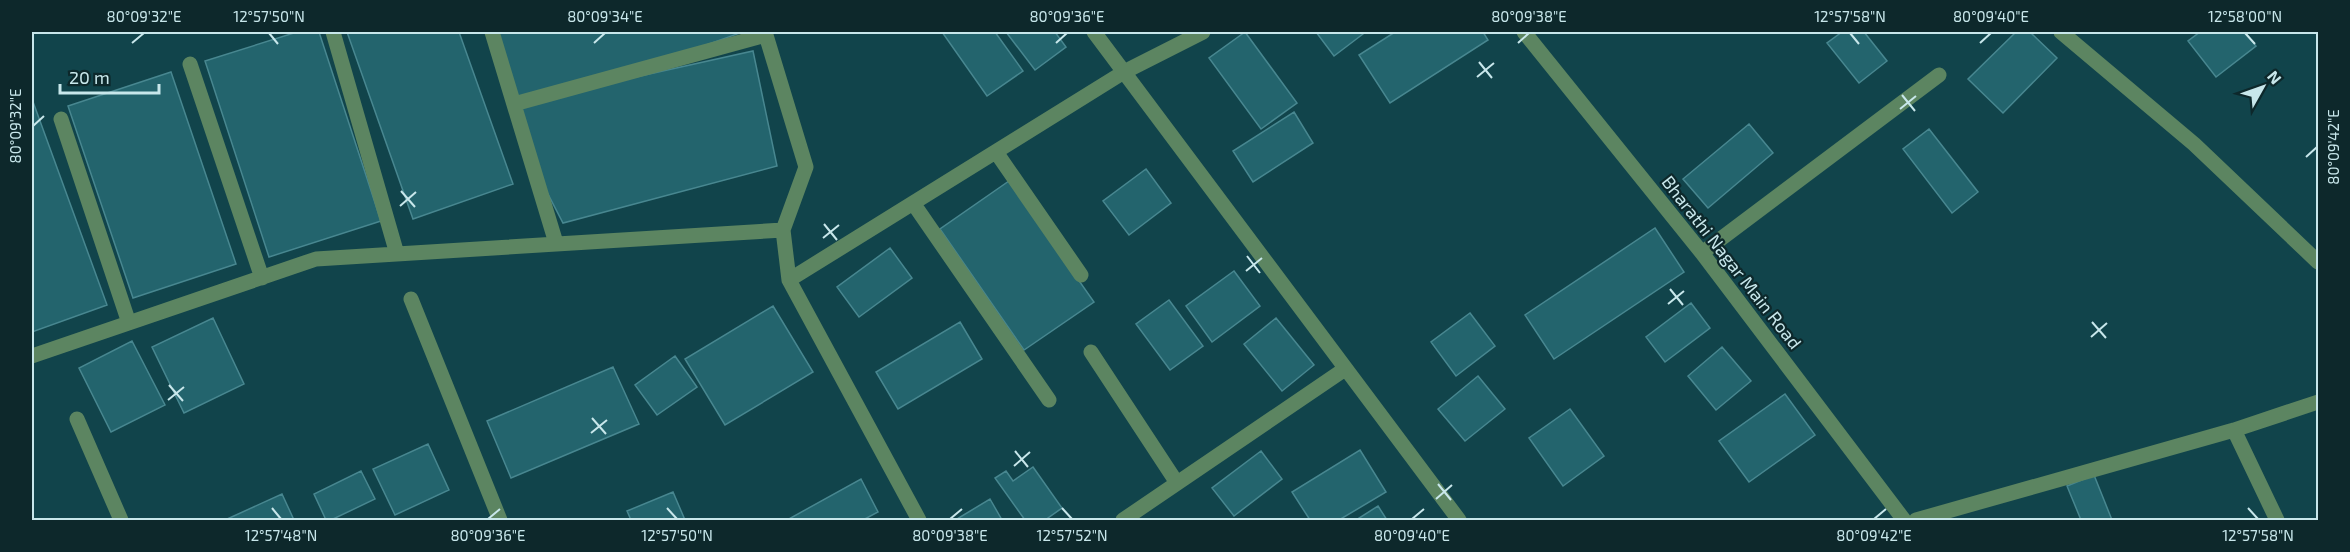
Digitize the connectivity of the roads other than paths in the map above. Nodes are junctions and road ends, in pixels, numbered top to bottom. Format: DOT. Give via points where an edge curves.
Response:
graph roads {
  1 [pos="333,32"];
  2 [pos="492,32"];
  3 [pos="1094,32"];
  4 [pos="1203,32"];
  5 [pos="1524,32"];
  6 [pos="2061,32"];
  7 [pos="765,33"];
  8 [pos="190,64"];
  9 [pos="1125,72"];
  10 [pos="1939,75"];
  11 [pos="514,104"];
  12 [pos="60,119"];
  13 [pos="996,152"];
  14 [pos="913,203"];
  15 [pos="783,230"];
  16 [pos="556,243"];
  17 [pos="1702,253"];
  18 [pos="397,254"];
  19 [pos="2319,262"];
  20 [pos="1081,275"];
  21 [pos="262,278"];
  22 [pos="789,280"];
  23 [pos="411,299"];
  24 [pos="129,323"];
  25 [pos="1091,352"];
  26 [pos="32,356"];
  27 [pos="1345,369"];
  28 [pos="1049,400"];
  29 [pos="2319,402"];
  30 [pos="77,419"];
  31 [pos="2234,430"];
  32 [pos="1177,483"];
  33 [pos="121,520"];
  34 [pos="500,520"];
  35 [pos="919,520"];
  36 [pos="1123,520"];
  37 [pos="1459,520"];
  38 [pos="1904,520"];
  39 [pos="1916,520"];
  40 [pos="2277,520"];
  1 -- 18 [label="street"];
  2 -- 11 [label="street"];
  3 -- 9 [label="street"];
  4 -- 9 [label="street"];
  5 -- 17 [label="street, Bharathi Nagar Main Road"];
  6 -- 19 [label="street" via="2194,144"];
  7 -- 11 [label="street"];
  7 -- 15 [label="street" via="806,167"];
  8 -- 21 [label="street"];
  9 -- 13 [label="street"];
  9 -- 27 [label="street"];
  10 -- 17 [label="street"];
  11 -- 16 [label="street"];
  12 -- 24 [label="street"];
  13 -- 14 [label="street"];
  13 -- 20 [label="street"];
  14 -- 22 [label="street"];
  14 -- 28 [label="street"];
  15 -- 16 [label="street"];
  15 -- 22 [label="street"];
  16 -- 18 [label="street"];
  17 -- 38 [label="street, Bharathi Nagar Main Road"];
  18 -- 21 [label="street" via="316,259"];
  21 -- 24 [label="street"];
  22 -- 35 [label="street"];
  23 -- 34 [label="street"];
  24 -- 26 [label="street"];
  25 -- 32 [label="street"];
  27 -- 32 [label="street"];
  27 -- 37 [label="street"];
  29 -- 31 [label="street"];
  30 -- 33 [label="street"];
  31 -- 39 [label="street"];
  31 -- 40 [label="street"];
  32 -- 36 [label="street"];
}
